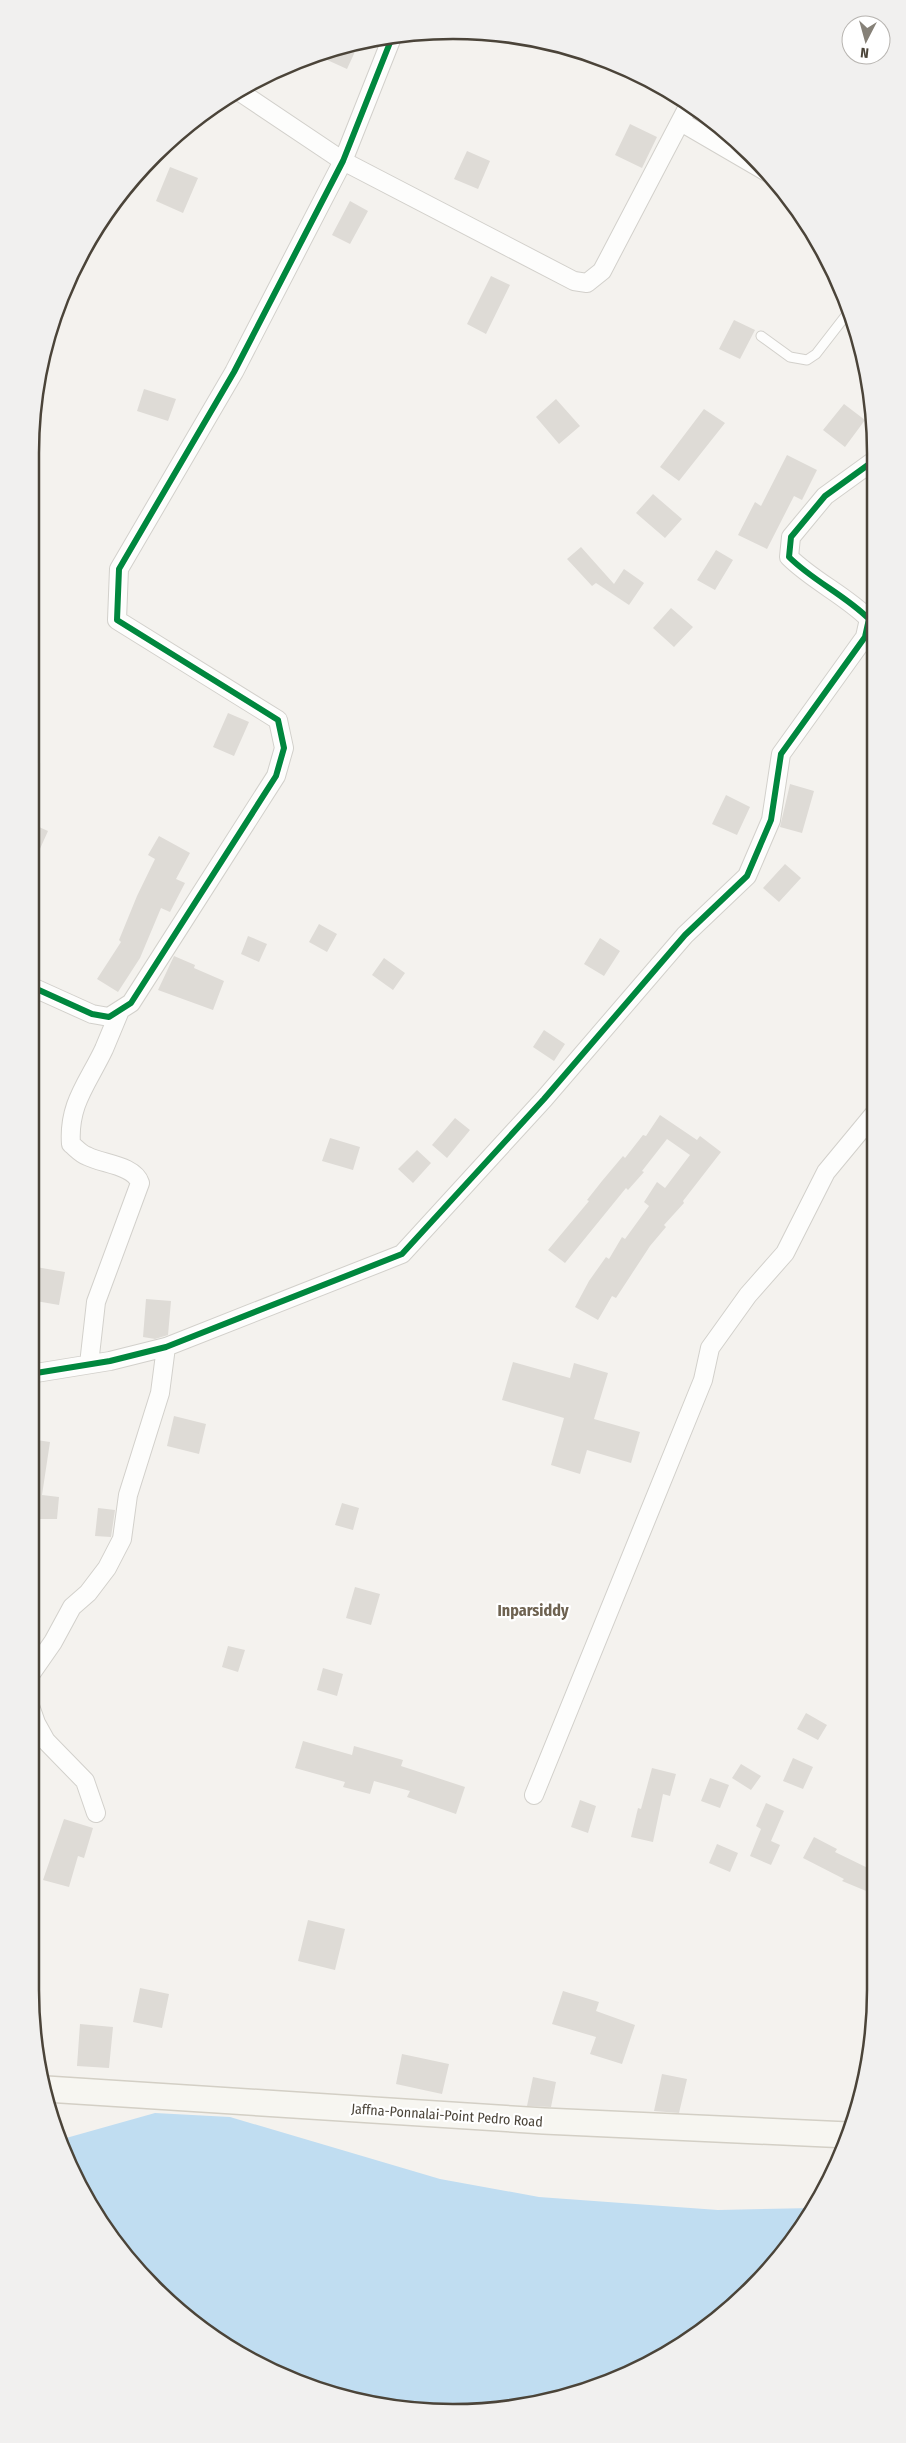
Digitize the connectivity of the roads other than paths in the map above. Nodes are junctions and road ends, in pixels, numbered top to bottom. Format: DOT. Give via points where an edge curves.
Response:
graph roads {
  1 [pos="390,44"];
  2 [pos="244,95"];
  3 [pos="686,111"];
  4 [pos="681,122"];
  5 [pos="746,160"];
  6 [pos="343,161"];
  7 [pos="844,318"];
  8 [pos="761,336"];
  9 [pos="867,466"];
  10 [pos="867,617"];
  11 [pos="867,628"];
  12 [pos="39,990"];
  13 [pos="119,1013"];
  14 [pos="867,1122"];
  15 [pos="166,1347"];
  16 [pos="89,1364"];
  17 [pos="39,1372"];
  18 [pos="39,1663"];
  19 [pos="39,1728"];
  20 [pos="534,1795"];
  21 [pos="96,1813"];
  22 [pos="51,2089"];
  23 [pos="841,2135"];
  1 -- 6 [label="street"];
  2 -- 6 [label="street"];
  3 -- 4 [label="street"];
  4 -- 5 [label="street"];
  4 -- 6 [label="street" via="602,271 587,283 574,281"];
  6 -- 13 [label="street" via="234,372 119,569 117,620 278,720 284,748 276,776 131,1003"];
  7 -- 8 [label="lane" via="816,354 807,360 790,357"];
  9 -- 10 [label="street" via="825,496 791,537 789,557 803,571 853,603"];
  11 -- 15 [label="street" via="865,637 781,754 771,820 747,876 685,935 544,1099 402,1254"];
  12 -- 13 [label="street" via="92,1014 109,1017"];
  13 -- 16 [label="street" via="104,1050 84,1084 70,1124 71,1144 85,1156 130,1172 138,1177 140,1183 96,1302"];
  14 -- 20 [label="street" via="826,1172 786,1253 748,1295 710,1348 703,1380"];
  15 -- 16 [label="street"];
  15 -- 18 [label="street" via="160,1393 128,1495 122,1539 107,1568 88,1593 72,1607"];
  16 -- 17 [label="street"];
  19 -- 21 [label="street" via="46,1741 85,1781"];
  22 -- 23 [label="main road, Jaffna-Ponnalai-Point Pedro Road" via="544,2121"];
}
